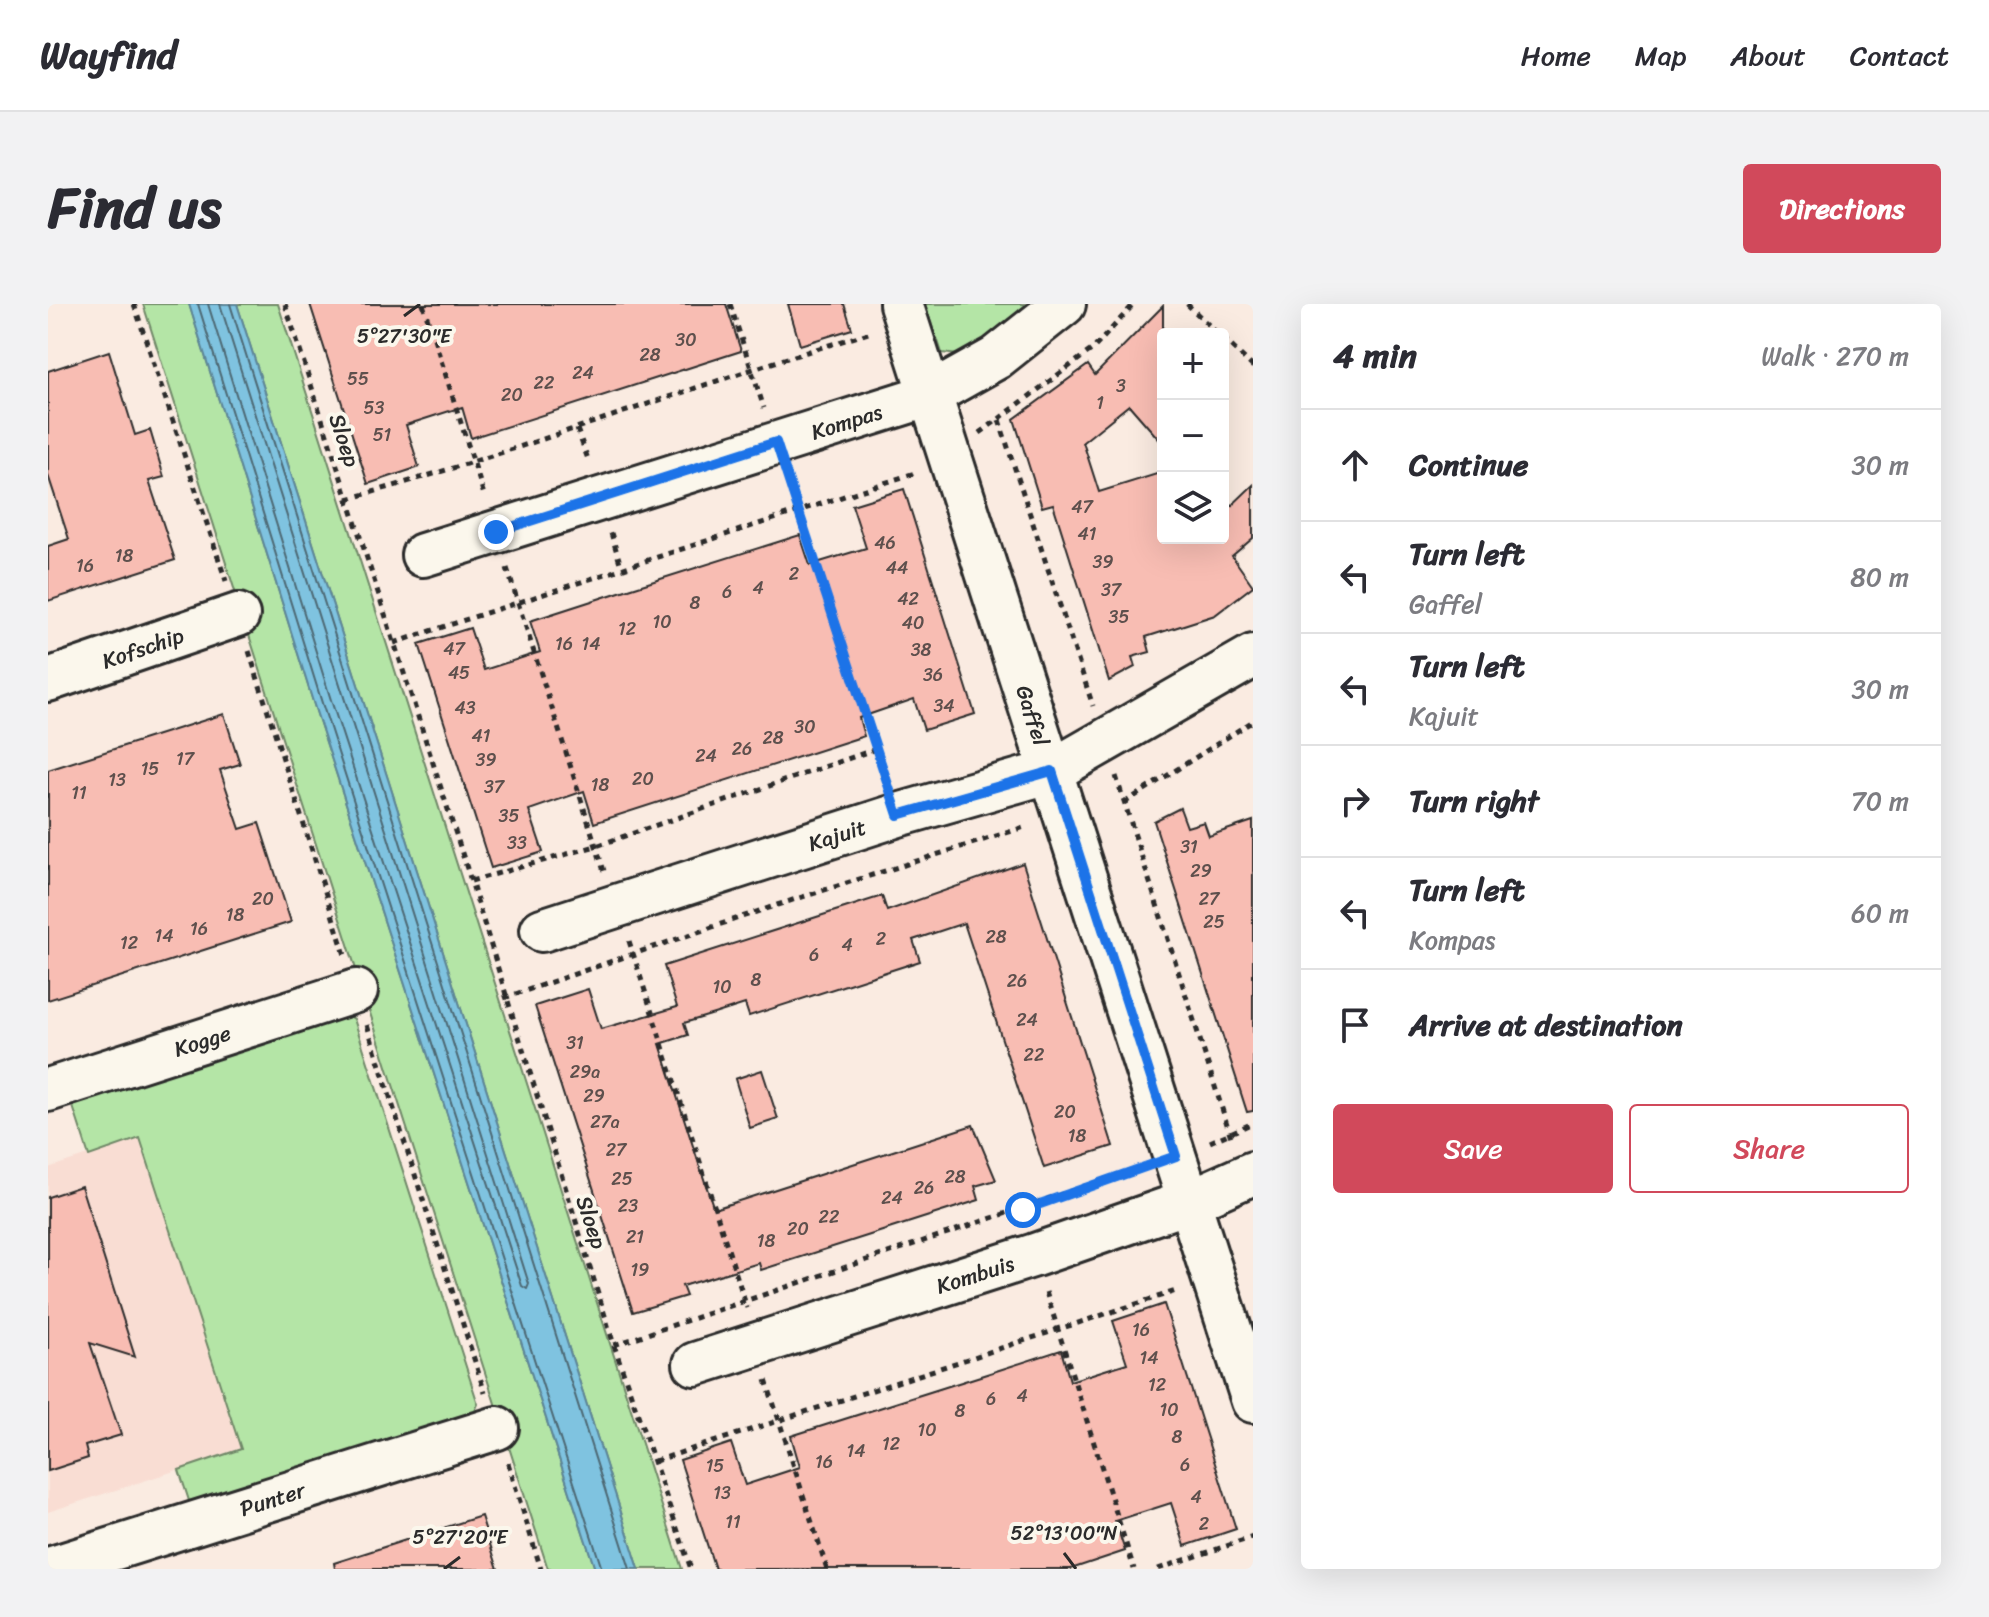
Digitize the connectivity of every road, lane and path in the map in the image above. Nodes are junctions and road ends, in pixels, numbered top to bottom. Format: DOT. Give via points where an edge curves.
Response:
graph roads {
  1 [pos="134,304"];
  2 [pos="285,304"];
  3 [pos="730,304"];
  4 [pos="1064,304"];
  5 [pos="1134,304"];
  6 [pos="1187,304"];
  7 [pos="904,313"];
  8 [pos="1212,328"];
  9 [pos="1229,344"];
  10 [pos="1253,367"];
  11 [pos="751,368"];
  12 [pos="930,395"];
  13 [pos="999,420"];
  14 [pos="776,442"];
  15 [pos="949,455"];
  16 [pos="348,499"];
  17 [pos="798,509"];
  18 [pos="423,555"];
  19 [pos="238,615"];
  20 [pos="394,643"];
  21 [pos="1253,656"];
  22 [pos="48,680"];
  23 [pos="1253,721"];
  24 [pos="1104,741"];
  25 [pos="876,749"];
  26 [pos="1052,771"];
  27 [pos="1124,803"];
  28 [pos="898,815"];
  29 [pos="1066,815"];
  30 [pos="471,881"];
  31 [pos="542,930"];
  32 [pos="356,991"];
  33 [pos="504,998"];
  34 [pos="48,1090"];
  35 [pos="1253,1123"];
  36 [pos="1230,1134"];
  37 [pos="1176,1156"];
  38 [pos="1249,1176"];
  39 [pos="1190,1201"];
  40 [pos="1035,1255"];
  41 [pos="1213,1279"];
  42 [pos="1057,1329"];
  43 [pos="614,1345"];
  44 [pos="695,1364"];
  45 [pos="1253,1401"];
  46 [pos="497,1428"];
  47 [pos="655,1461"];
  48 [pos="1253,1537"];
  49 [pos="49,1569"];
  50 [pos="541,1569"];
  51 [pos="691,1569"];
  52 [pos="1134,1569"];
  53 [pos="1158,1569"];
  1 -- 19 [label="path"];
  2 -- 16 [label="path, Sloep"];
  3 -- 11 [label="path"];
  4 -- 12 [label="street, Kompas" via="996,358"];
  5 -- 13 [label="path" via="1094,348"];
  6 -- 8 [label="path"];
  7 -- 11 [label="path"];
  7 -- 12 [label="street, Gaffel"];
  9 -- 10 [label="path"];
  11 -- 14 [label="path"];
  11 -- 16 [label="path" via="474,464"];
  12 -- 14 [label="street, Kompas"];
  12 -- 15 [label="street, Gaffel"];
  13 -- 15 [label="path"];
  13 -- 24 [label="path"];
  14 -- 17 [label="path"];
  14 -- 18 [label="street, Kompas"];
  15 -- 17 [label="path" via="919,472"];
  15 -- 26 [label="street, Gaffel"];
  16 -- 20 [label="path, Sloep"];
  17 -- 20 [label="path"];
  17 -- 25 [label="path"];
  19 -- 22 [label="street, Kofschip"];
  19 -- 32 [label="path"];
  20 -- 30 [label="path, Sloep"];
  21 -- 24 [label="street, Kajuit"];
  23 -- 27 [label="path"];
  24 -- 26 [label="street, Kajuit"];
  24 -- 27 [label="path"];
  25 -- 28 [label="path"];
  25 -- 30 [label="path" via="596,846"];
  26 -- 28 [label="street, Kajuit"];
  26 -- 29 [label="street, Gaffel"];
  27 -- 36 [label="path"];
  28 -- 31 [label="street, Kajuit"];
  29 -- 33 [label="path"];
  29 -- 37 [label="street, Gaffel"];
  30 -- 33 [label="path, Sloep"];
  32 -- 34 [label="street, Kogge"];
  32 -- 46 [label="path"];
  33 -- 43 [label="path, Sloep"];
  35 -- 36 [label="path"];
  36 -- 37 [label="path"];
  36 -- 38 [label="path"];
  37 -- 39 [label="street, Gaffel"];
  37 -- 43 [label="path"];
  38 -- 39 [label="street, Kombuis"];
  39 -- 40 [label="street, Kombuis"];
  39 -- 41 [label="street, Gaffel"];
  40 -- 42 [label="path"];
  40 -- 44 [label="street, Kombuis"];
  41 -- 42 [label="path"];
  41 -- 45 [label="street, Gaffel"];
  42 -- 47 [label="path"];
  42 -- 52 [label="path"];
  43 -- 47 [label="path, Sloep"];
  46 -- 49 [label="street, Punter"];
  46 -- 50 [label="path"];
  47 -- 51 [label="path, Sloep"];
  48 -- 53 [label="path"];
}
